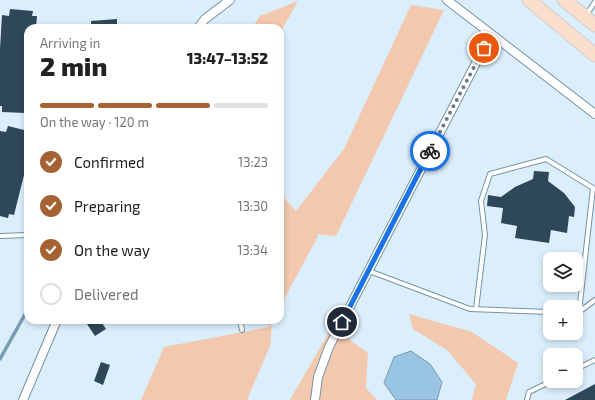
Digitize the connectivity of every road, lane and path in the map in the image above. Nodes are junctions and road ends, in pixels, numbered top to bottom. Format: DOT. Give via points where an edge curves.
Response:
graph roads {
  1 [pos="230,0"];
  2 [pos="447,0"];
  3 [pos="529,0"];
  4 [pos="564,0"];
  5 [pos="595,2"];
  6 [pos="584,16"];
  7 [pos="201,24"];
  8 [pos="595,25"];
  9 [pos="491,34"];
  10 [pos="595,55"];
  11 [pos="595,114"];
  12 [pos="594,188"];
  13 [pos="24,235"];
  14 [pos="0,236"];
  15 [pos="368,270"];
  16 [pos="580,300"];
  17 [pos="595,300"];
  18 [pos="583,308"];
  19 [pos="476,310"];
  20 [pos="543,312"];
  21 [pos="56,324"];
  22 [pos="241,324"];
  23 [pos="242,330"];
  24 [pos="595,360"];
  25 [pos="583,366"];
  26 [pos="543,385"];
  27 [pos="23,400"];
  28 [pos="315,400"];
  29 [pos="527,400"];
  1 -- 7 [label="street"];
  2 -- 9 [label="street"];
  3 -- 10 [label="main road"];
  4 -- 6 [label="main road"];
  5 -- 6 [label="lane"];
  6 -- 8 [label="main road"];
  9 -- 11 [label="street"];
  9 -- 15 [label="street"];
  12 -- 16 [label="lane"];
  12 -- 19 [label="lane" via="546,159 490,174 481,201 485,235"];
  13 -- 14 [label="lane"];
  15 -- 19 [label="lane"];
  15 -- 28 [label="street" via="329,347 318,377"];
  17 -- 18 [label="lane"];
  19 -- 20 [label="lane"];
  21 -- 27 [label="street"];
  22 -- 23 [label="lane"];
  24 -- 25 [label="lane"];
  26 -- 29 [label="lane" via="529,392"];
}
